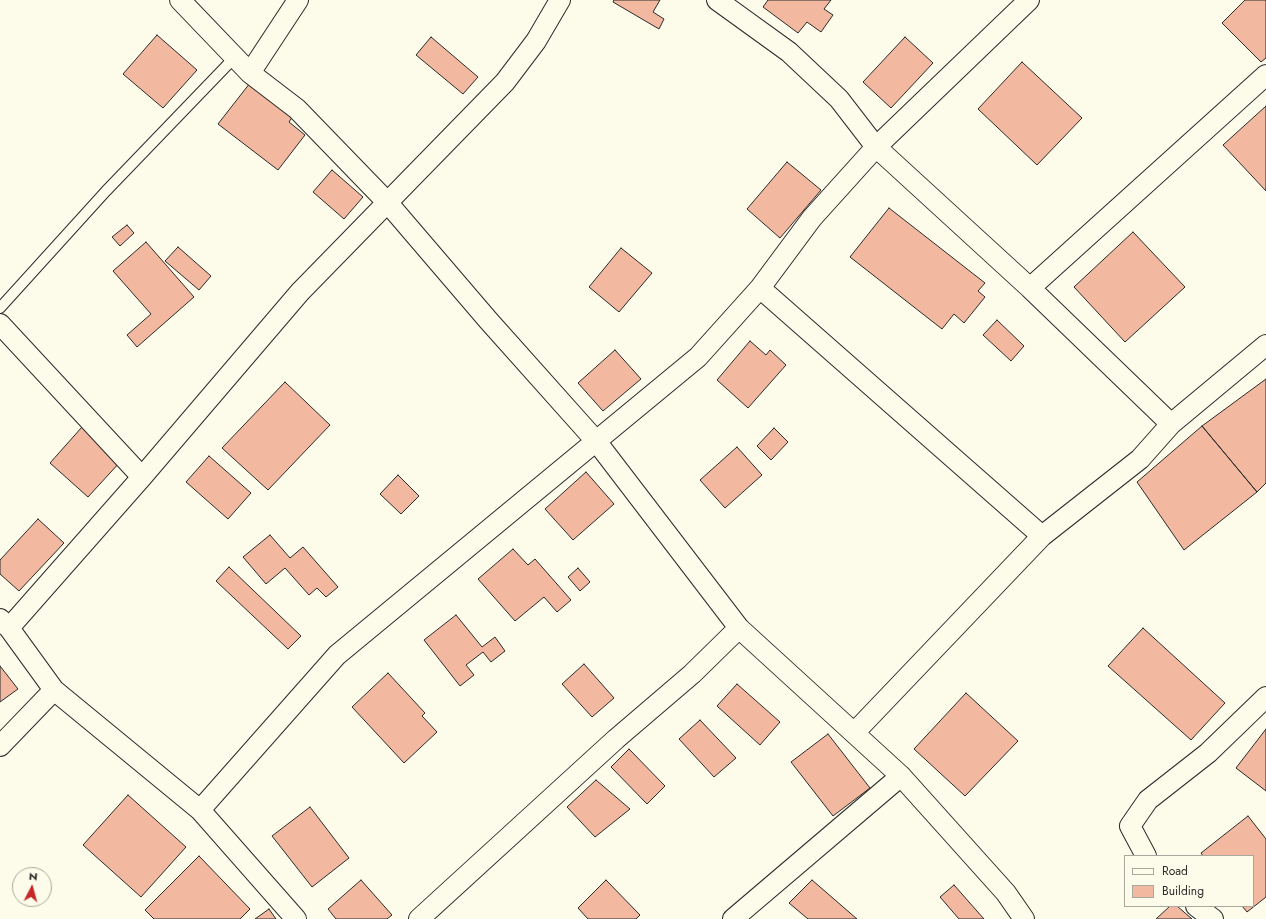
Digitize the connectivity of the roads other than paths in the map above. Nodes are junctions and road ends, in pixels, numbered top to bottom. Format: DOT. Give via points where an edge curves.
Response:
graph roads {
  1 [pos="180,0"];
  2 [pos="298,0"];
  3 [pos="560,0"];
  4 [pos="717,0"];
  5 [pos="1029,0"];
  6 [pos="235,57"];
  7 [pos="250,73"];
  8 [pos="1266,75"];
  9 [pos="876,146"];
  10 [pos="387,202"];
  11 [pos="760,288"];
  12 [pos="1030,288"];
  13 [pos="0,308"];
  14 [pos="0,324"];
  15 [pos="1266,345"];
  16 [pos="1171,424"];
  17 [pos="596,441"];
  18 [pos="142,477"];
  19 [pos="1042,536"];
  20 [pos="5,624"];
  21 [pos="739,628"];
  22 [pos="54,690"];
  23 [pos="1266,697"];
  24 [pos="854,733"];
  25 [pos="0,746"];
  26 [pos="901,776"];
  27 [pos="200,810"];
  28 [pos="1145,855"];
  29 [pos="1197,907"];
  30 [pos="1018,917"];
  31 [pos="296,919"];
  32 [pos="419,919"];
  33 [pos="734,919"];
  34 [pos="1213,919"];
  1 -- 6 [label="street"];
  2 -- 7 [label="street"];
  3 -- 10 [label="street" via="536,41 505,82"];
  4 -- 9 [label="street" via="794,57 839,99"];
  5 -- 9 [label="street"];
  6 -- 7 [label="street"];
  6 -- 13 [label="lane" via="106,191"];
  7 -- 10 [label="street" via="297,109"];
  8 -- 12 [label="street"];
  9 -- 11 [label="street" via="812,218"];
  9 -- 12 [label="street"];
  10 -- 17 [label="street"];
  10 -- 18 [label="street" via="300,292"];
  11 -- 17 [label="street" via="698,356"];
  11 -- 19 [label="street"];
  12 -- 16 [label="street"];
  14 -- 18 [label="street"];
  15 -- 16 [label="street"];
  16 -- 19 [label="street" via="1140,459"];
  17 -- 21 [label="street"];
  17 -- 27 [label="street" via="337,655"];
  18 -- 20 [label="street"];
  19 -- 24 [label="street"];
  20 -- 22 [label="street"];
  21 -- 24 [label="street"];
  21 -- 32 [label="street" via="692,674 616,739"];
  22 -- 25 [label="street"];
  22 -- 27 [label="street"];
  23 -- 28 [label="street" via="1208,753 1148,800 1130,826"];
  24 -- 26 [label="street"];
  26 -- 30 [label="street" via="1006,893"];
  26 -- 33 [label="street"];
  27 -- 31 [label="street"];
  29 -- 34 [label="street"];
}
